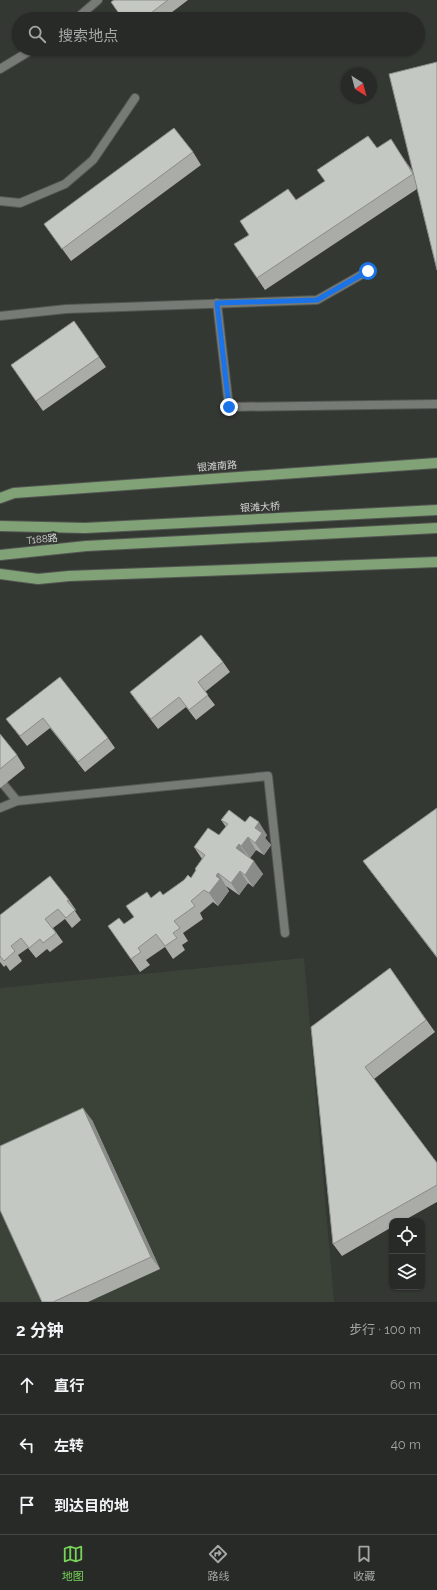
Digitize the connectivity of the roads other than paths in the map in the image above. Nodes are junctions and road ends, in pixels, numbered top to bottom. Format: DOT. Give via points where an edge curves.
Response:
graph roads {
  1 [pos="98,0"];
  2 [pos="84,12"];
  3 [pos="21,56"];
  4 [pos="0,69"];
  5 [pos="135,98"];
  6 [pos="0,201"];
  7 [pos="368,271"];
  8 [pos="217,303"];
  9 [pos="0,316"];
  10 [pos="437,404"];
  11 [pos="437,463"];
  12 [pos="0,498"];
  13 [pos="437,510"];
  14 [pos="0,526"];
  15 [pos="85,528"];
  16 [pos="437,528"];
  17 [pos="0,555"];
  18 [pos="437,562"];
  19 [pos="0,574"];
  20 [pos="4,785"];
  21 [pos="17,802"];
  22 [pos="0,808"];
  23 [pos="285,933"];
  1 -- 2 [label="street"];
  3 -- 4 [label="street"];
  5 -- 6 [label="street" via="93,160 65,184 20,203"];
  7 -- 8 [label="street" via="317,300"];
  8 -- 9 [label="street" via="66,309"];
  8 -- 10 [label="street" via="229,407"];
  11 -- 12 [label="main road, 银滩南路" via="14,493"];
  13 -- 15 [label="main road, 银滩大桥"];
  14 -- 15 [label="main road, T188路"];
  16 -- 17 [label="main road, T188路" via="86,546"];
  18 -- 19 [label="main road" via="38,579"];
  20 -- 21 [label="street"];
  21 -- 22 [label="street"];
  21 -- 23 [label="street" via="268,776"];
}
